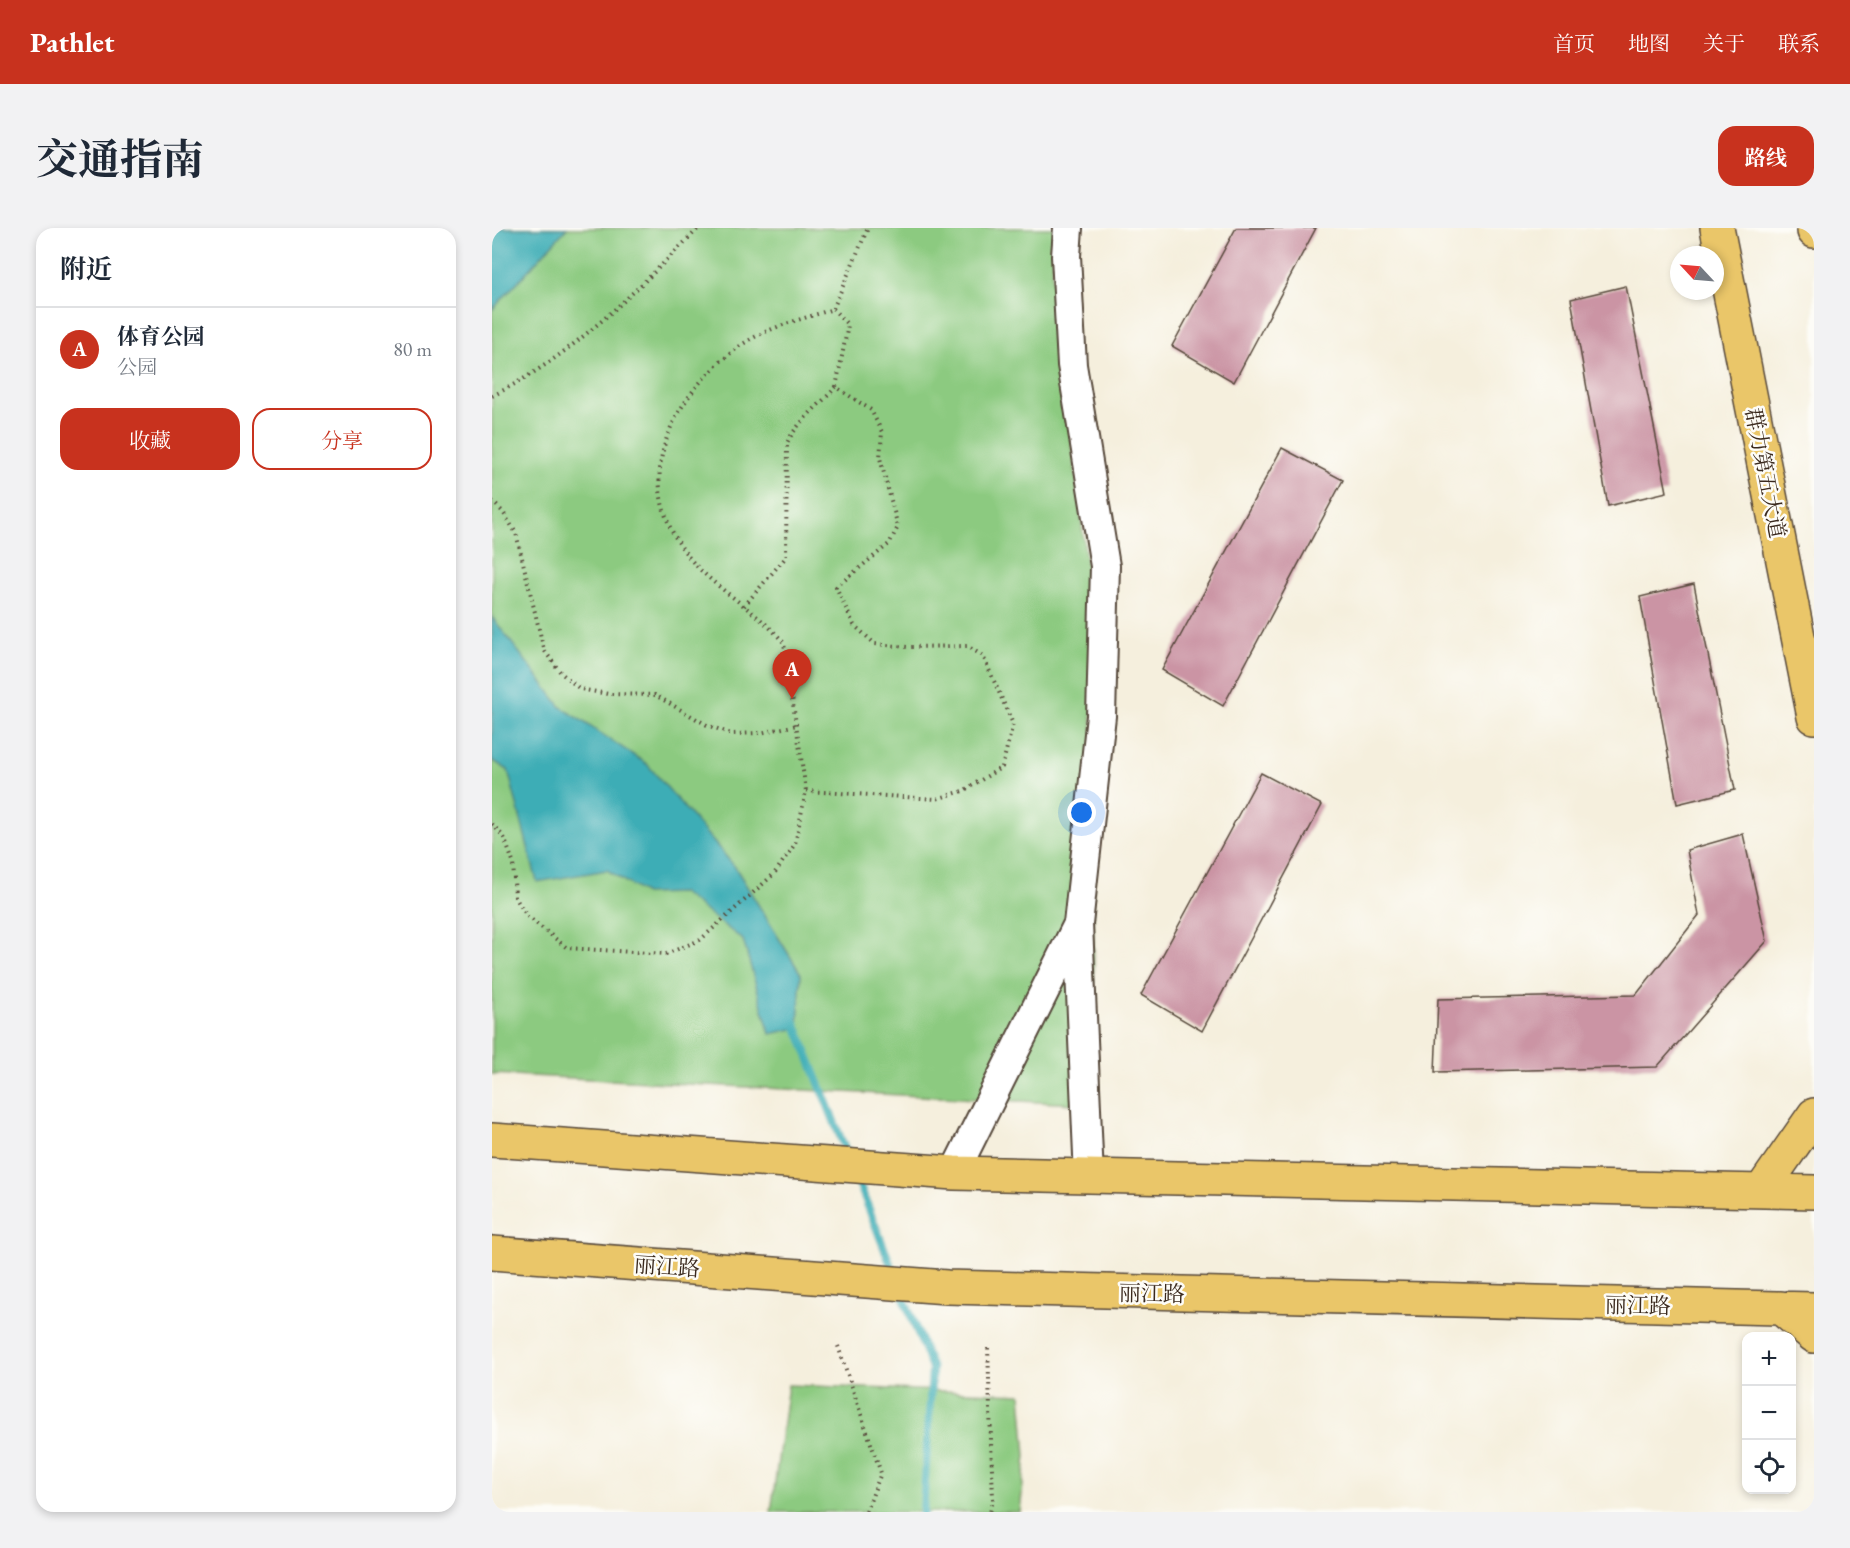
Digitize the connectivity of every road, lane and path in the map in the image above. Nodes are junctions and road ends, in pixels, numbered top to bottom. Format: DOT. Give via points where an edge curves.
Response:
graph roads {
  1 [pos="699,228"];
  2 [pos="868,228"];
  3 [pos="1068,228"];
  4 [pos="1717,228"];
  5 [pos="833,309"];
  6 [pos="836,387"];
  7 [pos="492,396"];
  8 [pos="492,501"];
  9 [pos="744,606"];
  10 [pos="1814,717"];
  11 [pos="797,724"];
  12 [pos="806,791"];
  13 [pos="492,824"];
  14 [pos="1078,924"];
  15 [pos="1814,1114"];
  16 [pos="492,1140"];
  17 [pos="954,1173"];
  18 [pos="1089,1178"];
  19 [pos="1761,1191"];
  20 [pos="1814,1192"];
  21 [pos="492,1253"];
  22 [pos="1781,1308"];
  23 [pos="1814,1309"];
  24 [pos="1814,1336"];
  25 [pos="838,1346"];
  26 [pos="988,1348"];
  27 [pos="866,1512"];
  28 [pos="990,1512"];
  1 -- 7 [label="path" via="602,320 538,371"];
  2 -- 5 [label="path"];
  3 -- 14 [label="street" via="1072,365 1105,566 1101,716"];
  4 -- 10 [label="main road, 群力第五大道"];
  5 -- 6 [label="path" via="848,324"];
  5 -- 9 [label="path" via="741,345 703,379 674,419 659,464 659,499 671,527 692,560"];
  6 -- 9 [label="path" via="794,429 787,443 786,557"];
  6 -- 12 [label="path" via="871,410 882,432 880,458 898,527 889,544 836,587 854,625 875,644 967,646 983,656 1013,724 1002,767 963,792 936,799"];
  8 -- 11 [label="path" via="516,533 544,650 561,673 580,689 655,695 731,734 760,733"];
  9 -- 11 [label="path" via="768,624 784,643"];
  11 -- 12 [label="path"];
  12 -- 13 [label="path" via="795,843 774,874 700,940 666,954 567,948 527,916 515,897 513,862 504,837"];
  14 -- 17 [label="street"];
  14 -- 18 [label="street"];
  15 -- 19 [label="main road"];
  16 -- 17 [label="main road"];
  17 -- 18 [label="main road"];
  18 -- 19 [label="main road"];
  19 -- 20 [label="main road"];
  21 -- 22 [label="main road, 丽江路" via="947,1287"];
  22 -- 23 [label="main road, 丽江路"];
  22 -- 24 [label="main road"];
  25 -- 27 [label="path" via="881,1473"];
  26 -- 28 [label="path" via="993,1500"];
}
